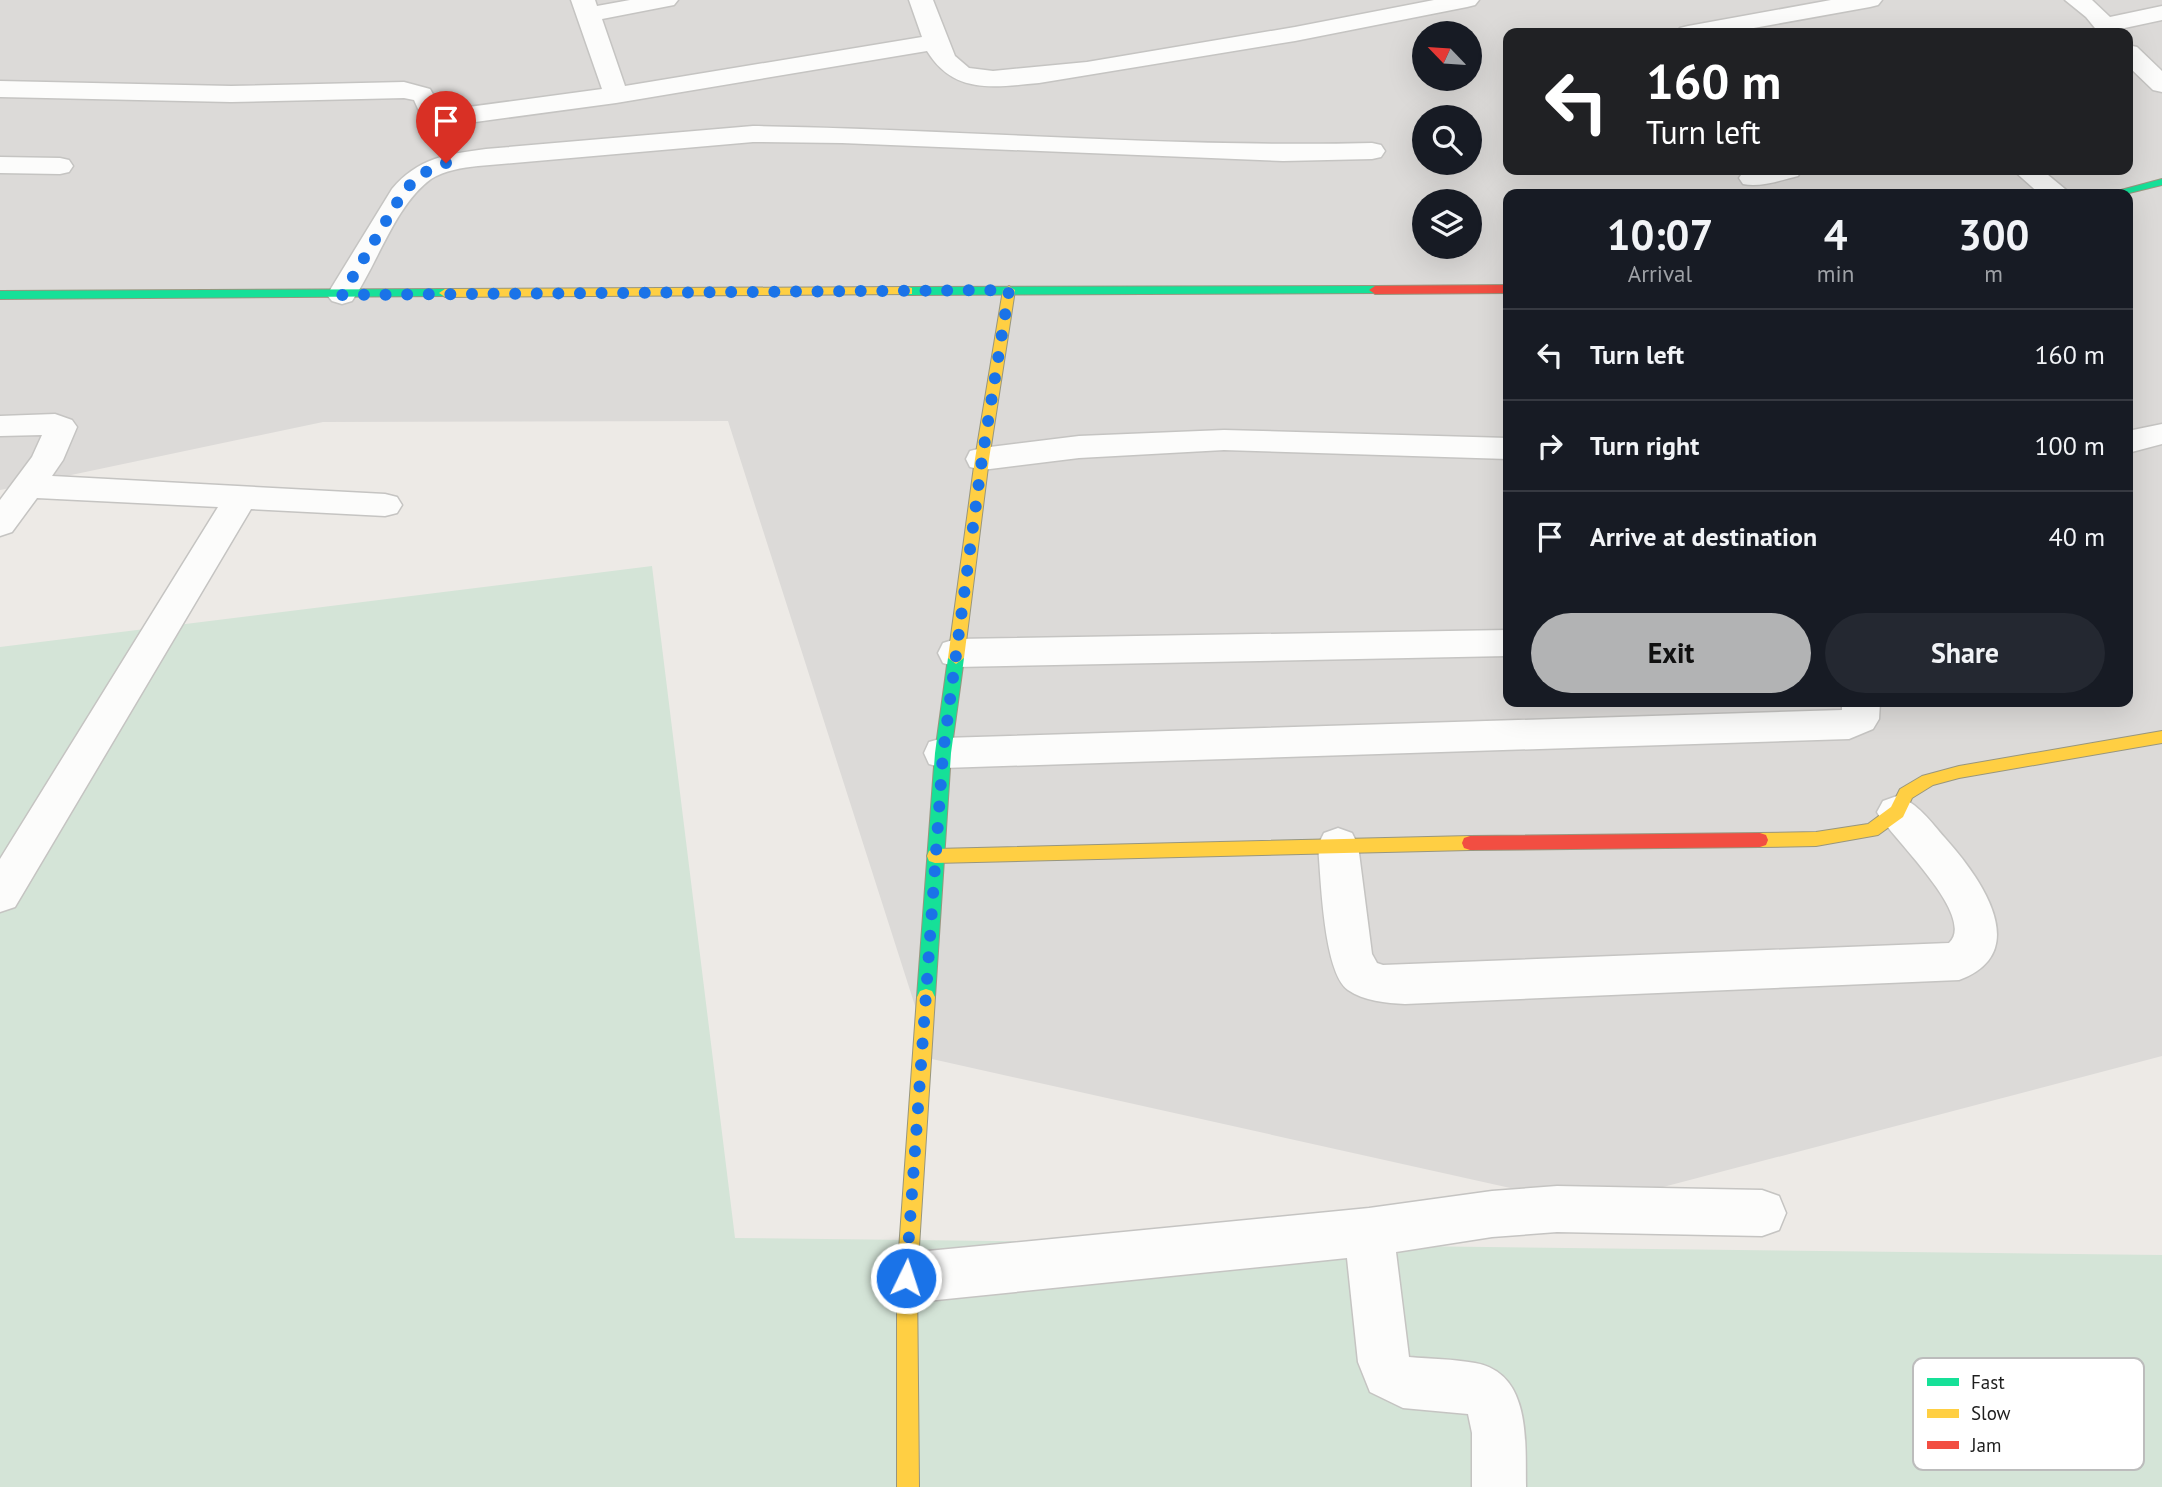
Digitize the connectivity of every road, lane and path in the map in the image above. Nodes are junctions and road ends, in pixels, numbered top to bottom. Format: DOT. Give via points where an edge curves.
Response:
graph roads {
  1 [pos="666,0"];
  2 [pos="921,0"];
  3 [pos="1467,0"];
  4 [pos="1870,0"];
  5 [pos="2077,0"];
  6 [pos="586,8"];
  7 [pos="1812,11"];
  8 [pos="2162,13"];
  9 [pos="1832,26"];
  10 [pos="1716,28"];
  11 [pos="2107,28"];
  12 [pos="2111,28"];
  13 [pos="936,41"];
  14 [pos="2133,57"];
  15 [pos="2160,82"];
  16 [pos="2133,86"];
  17 [pos="0,89"];
  18 [pos="616,95"];
  19 [pos="1372,151"];
  20 [pos="0,165"];
  21 [pos="60,166"];
  22 [pos="1766,175"];
  23 [pos="2032,175"];
  24 [pos="1752,178"];
  25 [pos="2162,182"];
  26 [pos="2051,189"];
  27 [pos="2133,189"];
  28 [pos="1503,289"];
  29 [pos="1009,290"];
  30 [pos="0,295"];
  31 [pos="342,295"];
  32 [pos="0,426"];
  33 [pos="2162,434"];
  34 [pos="2133,441"];
  35 [pos="1503,449"];
  36 [pos="982,459"];
  37 [pos="29,486"];
  38 [pos="242,498"];
  39 [pos="385,505"];
  40 [pos="0,524"];
  41 [pos="1503,643"];
  42 [pos="956,653"];
  43 [pos="1861,707"];
  44 [pos="2162,737"];
  45 [pos="943,753"];
  46 [pos="1897,813"];
  47 [pos="1338,845"];
  48 [pos="934,856"];
  49 [pos="0,895"];
  50 [pos="1762,1213"];
  51 [pos="1369,1232"];
  52 [pos="906,1278"];
  53 [pos="908,1487"];
  54 [pos="1499,1487"];
  1 -- 6 [label="street"];
  2 -- 13 [label="street"];
  3 -- 13 [label="street" via="1263,41 1012,77 978,78 960,73 948,64"];
  4 -- 7 [label="street"];
  5 -- 11 [label="street"];
  6 -- 18 [label="street"];
  7 -- 9 [label="street"];
  7 -- 10 [label="street"];
  8 -- 12 [label="street"];
  13 -- 18 [label="street"];
  14 -- 15 [label="street"];
  15 -- 16 [label="street"];
  17 -- 18 [label="street" via="231,94 404,90 427,97 432,115 446,118"];
  19 -- 31 [label="street" via="1283,153 753,134 486,157 446,163 421,174 404,191"];
  20 -- 21 [label="street"];
  22 -- 24 [label="street"];
  23 -- 26 [label="street"];
  25 -- 27 [label="street"];
  28 -- 29 [label="street"];
  29 -- 31 [label="street"];
  29 -- 36 [label="street"];
  30 -- 31 [label="street"];
  32 -- 37 [label="street" via="61,427 56,444"];
  33 -- 34 [label="street"];
  35 -- 36 [label="street" via="1224,440 1079,447"];
  36 -- 42 [label="street"];
  37 -- 38 [label="street"];
  37 -- 40 [label="street"];
  38 -- 39 [label="street"];
  38 -- 49 [label="street"];
  41 -- 42 [label="street"];
  42 -- 45 [label="street"];
  43 -- 45 [label="street" via="1860,719 1849,724"];
  44 -- 46 [label="street" via="1928,780 1906,793"];
  45 -- 48 [label="street"];
  46 -- 47 [label="street" via="1872,830 1816,839"];
  46 -- 47 [label="street" via="1966,895 1978,924 1974,945 1959,961 1381,984 1362,976 1351,960"];
  47 -- 48 [label="street"];
  48 -- 52 [label="street"];
  50 -- 51 [label="street" via="1557,1209"];
  51 -- 52 [label="street"];
  51 -- 54 [label="street" via="1388,1374 1404,1382 1477,1389 1485,1394 1497,1418"];
  52 -- 53 [label="street"];
}
